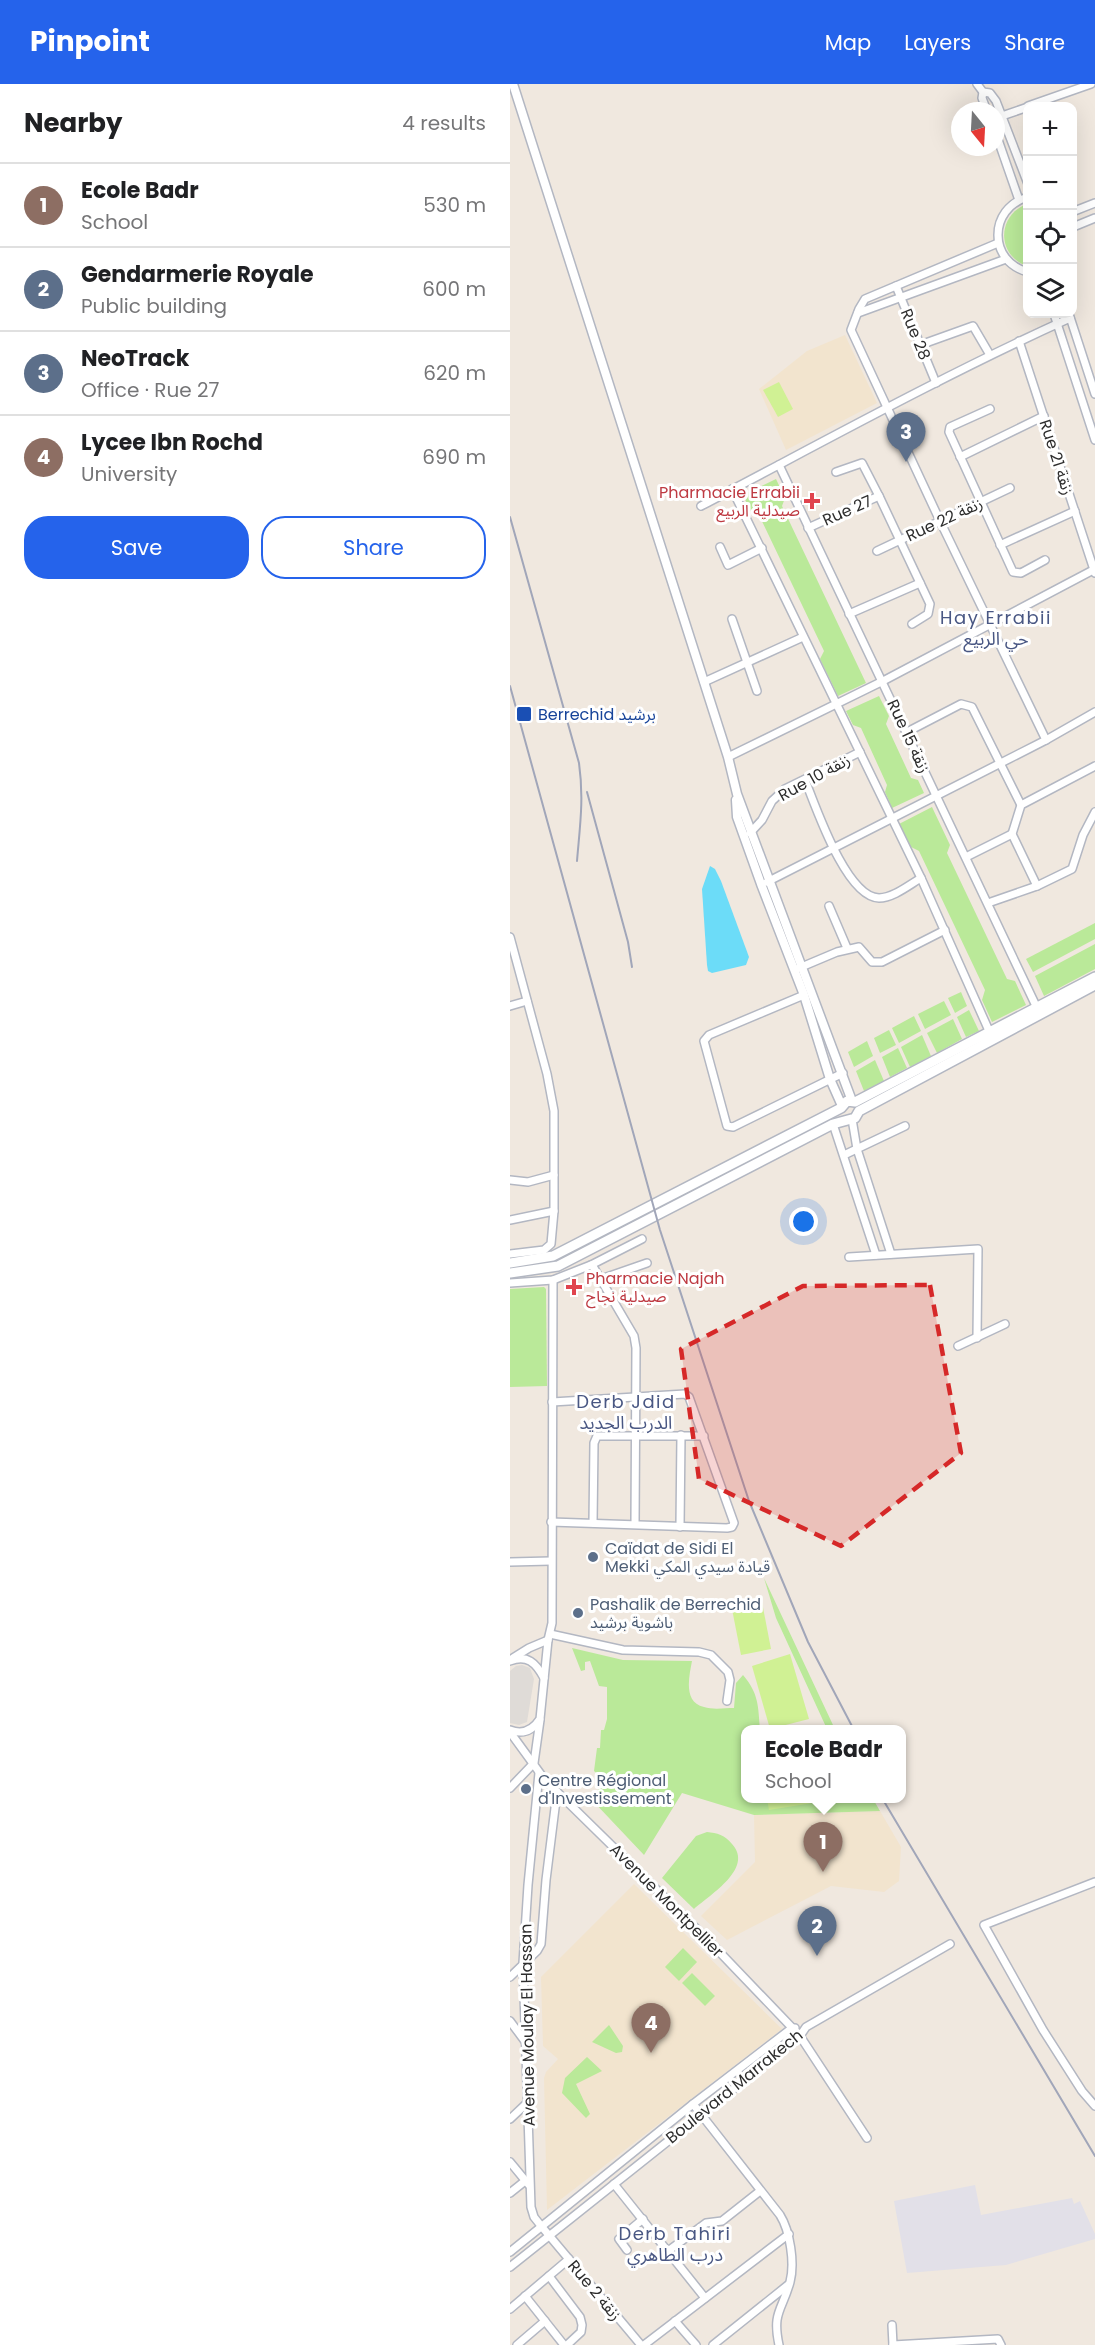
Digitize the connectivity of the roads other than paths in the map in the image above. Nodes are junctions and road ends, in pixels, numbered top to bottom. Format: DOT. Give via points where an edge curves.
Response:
graph roads {
  1 [pos="513,84"];
  2 [pos="976,84"];
  3 [pos="1090,84"];
  4 [pos="983,92"];
  5 [pos="984,102"];
  6 [pos="995,102"];
  7 [pos="1041,102"];
  8 [pos="1023,109"];
  9 [pos="1005,115"];
  10 [pos="1005,131"];
  11 [pos="1003,156"];
  12 [pos="1023,172"];
  13 [pos="1023,198"];
  14 [pos="1018,200"];
  15 [pos="1095,202"];
  16 [pos="1077,210"];
  17 [pos="1095,218"];
  18 [pos="1077,225"];
  19 [pos="998,243"];
  20 [pos="1006,259"];
  21 [pos="1023,270"];
  22 [pos="896,286"];
  23 [pos="902,298"];
  24 [pos="858,313"];
  25 [pos="1056,318"];
  26 [pos="1066,318"];
  27 [pos="1070,318"];
  28 [pos="1058,323"];
  29 [pos="1019,341"];
  30 [pos="920,345"];
  31 [pos="990,355"];
  32 [pos="936,383"];
  33 [pos="1095,396"];
  34 [pos="1082,401"];
  35 [pos="887,408"];
  36 [pos="990,409"];
  37 [pos="1044,416"];
  38 [pos="1095,440"];
  39 [pos="960,457"];
  40 [pos="779,465"];
  41 [pos="836,472"];
  42 [pos="1010,488"];
  43 [pos="732,489"];
  44 [pos="879,496"];
  45 [pos="980,502"];
  46 [pos="701,506"];
  47 [pos="1075,511"];
  48 [pos="940,521"];
  49 [pos="808,528"];
  50 [pos="900,540"];
  51 [pos="1000,545"];
  52 [pos="720,547"];
  53 [pos="762,548"];
  54 [pos="877,551"];
  55 [pos="1045,560"];
  56 [pos="1095,570"];
  57 [pos="920,583"];
  58 [pos="849,614"];
  59 [pos="732,619"];
  60 [pos="990,623"];
  61 [pos="912,624"];
  62 [pos="803,637"];
  63 [pos="748,662"];
  64 [pos="883,681"];
  65 [pos="704,682"];
  66 [pos="757,691"];
  67 [pos="836,704"];
  68 [pos="1095,713"];
  69 [pos="907,732"];
  70 [pos="1046,740"];
  71 [pos="860,752"];
  72 [pos="728,758"];
  73 [pos="999,763"];
  74 [pos="1095,766"];
  75 [pos="805,780"];
  76 [pos="736,794"];
  77 [pos="936,795"];
  78 [pos="1021,805"];
  79 [pos="1095,812"];
  80 [pos="891,818"];
  81 [pos="750,833"];
  82 [pos="1012,834"];
  83 [pos="834,849"];
  84 [pos="966,857"];
  85 [pos="921,878"];
  86 [pos="765,882"];
  87 [pos="1037,886"];
  88 [pos="988,903"];
  89 [pos="829,906"];
  90 [pos="945,930"];
  91 [pos="510,938"];
  92 [pos="847,948"];
  93 [pos="799,968"];
  94 [pos="1095,978"];
  95 [pos="1095,985"];
  96 [pos="804,995"];
  97 [pos="527,1001"];
  98 [pos="510,1006"];
  99 [pos="1037,1008"];
  100 [pos="990,1033"];
  101 [pos="843,1073"];
  102 [pos="830,1079"];
  103 [pos="855,1105"];
  104 [pos="842,1107"];
  105 [pos="849,1119"];
  106 [pos="833,1124"];
  107 [pos="905,1126"];
  108 [pos="857,1149"];
  109 [pos="844,1155"];
  110 [pos="554,1175"];
  111 [pos="510,1180"];
  112 [pos="554,1210"];
  113 [pos="510,1221"];
  114 [pos="642,1239"];
  115 [pos="510,1254"];
  116 [pos="891,1254"];
  117 [pos="876,1255"];
  118 [pos="849,1257"];
  119 [pos="510,1263"];
  120 [pos="647,1263"];
  121 [pos="591,1265"];
  122 [pos="510,1273"];
  123 [pos="601,1279"];
  124 [pos="553,1280"];
  125 [pos="510,1282"];
  126 [pos="1005,1324"];
  127 [pos="977,1338"];
  128 [pos="958,1346"];
  129 [pos="637,1397"];
  130 [pos="552,1402"];
  131 [pos="636,1436"];
  132 [pos="681,1436"];
  133 [pos="704,1436"];
  134 [pos="552,1522"];
  135 [pos="593,1523"];
  136 [pos="635,1524"];
  137 [pos="680,1527"];
  138 [pos="551,1561"];
  139 [pos="510,1562"];
  140 [pos="549,1637"];
  141 [pos="511,1661"];
  142 [pos="544,1678"];
  143 [pos="728,1701"];
  144 [pos="540,1719"];
  145 [pos="510,1731"];
  146 [pos="534,1763"];
  147 [pos="539,1773"];
  148 [pos="510,1788"];
  149 [pos="557,1792"];
  150 [pos="1095,1882"];
  151 [pos="950,1944"];
  152 [pos="523,1963"];
  153 [pos="510,1977"];
  154 [pos="510,2021"];
  155 [pos="806,2027"];
  156 [pos="792,2028"];
  157 [pos="800,2036"];
  158 [pos="527,2044"];
  159 [pos="527,2103"];
  160 [pos="693,2104"];
  161 [pos="1095,2106"];
  162 [pos="702,2114"];
  163 [pos="510,2119"];
  164 [pos="867,2139"];
  165 [pos="510,2162"];
  166 [pos="527,2183"];
  167 [pos="614,2184"];
  168 [pos="760,2191"];
  169 [pos="510,2193"];
  170 [pos="643,2219"];
  171 [pos="542,2227"];
  172 [pos="789,2234"];
  173 [pos="549,2236"];
  174 [pos="627,2250"];
  175 [pos="668,2251"];
  176 [pos="510,2252"];
  177 [pos="569,2259"];
  178 [pos="510,2267"];
  179 [pos="549,2276"];
  180 [pos="789,2284"];
  181 [pos="525,2296"];
  182 [pos="705,2298"];
  183 [pos="510,2309"];
  184 [pos="545,2321"];
  185 [pos="675,2321"];
  186 [pos="892,2325"];
  187 [pos="517,2345"];
  188 [pos="566,2345"];
  189 [pos="643,2345"];
  190 [pos="696,2345"];
  191 [pos="713,2345"];
  192 [pos="779,2345"];
  193 [pos="893,2345"];
  194 [pos="1001,2345"];
  1 -- 65 [label="street"];
  2 -- 4 [label="street"];
  3 -- 7 [label="street"];
  4 -- 5 [label="street"];
  4 -- 6 [label="street" via="993,96"];
  8 -- 9 [label="street"];
  10 -- 12 [label="street"];
  11 -- 14 [label="street"];
  13 -- 14 [label="street"];
  14 -- 19 [label="street" via="1002,216 997,229"];
  15 -- 16 [label="street"];
  17 -- 18 [label="street"];
  19 -- 20 [label="street"];
  19 -- 22 [label="street"];
  20 -- 21 [label="street"];
  20 -- 23 [label="street"];
  22 -- 23 [label="street, Rue 28"];
  22 -- 24 [label="street" via="865,299"];
  23 -- 24 [label="street"];
  23 -- 30 [label="street, Rue 28"];
  24 -- 35 [label="street" via="851,330"];
  25 -- 28 [label="street"];
  26 -- 28 [label="street"];
  27 -- 33 [label="street"];
  28 -- 29 [label="street"];
  28 -- 34 [label="street"];
  29 -- 31 [label="street"];
  29 -- 37 [label="street, Rue 21 زنقة"];
  30 -- 31 [label="street" via="973,326"];
  30 -- 32 [label="street, Rue 28"];
  31 -- 32 [label="street"];
  32 -- 35 [label="street"];
  33 -- 34 [label="street"];
  34 -- 38 [label="street"];
  35 -- 40 [label="street"];
  35 -- 48 [label="street"];
  36 -- 39 [label="street" via="948,429"];
  37 -- 39 [label="street"];
  37 -- 47 [label="street, Rue 21 زنقة"];
  39 -- 45 [label="street"];
  40 -- 43 [label="street"];
  40 -- 49 [label="street, Rue 15 زنقة"];
  41 -- 44 [label="street" via="861,463"];
  42 -- 45 [label="street, Rue 22 زنقة"];
  43 -- 46 [label="street"];
  43 -- 53 [label="street"];
  44 -- 49 [label="street, Rue 27"];
  44 -- 50 [label="street, Rue 27"];
  45 -- 48 [label="street, Rue 22 زنقة"];
  45 -- 51 [label="street"];
  47 -- 51 [label="street"];
  47 -- 56 [label="street, Rue 21 زنقة"];
  48 -- 50 [label="street, Rue 22 زنقة"];
  48 -- 60 [label="street"];
  49 -- 58 [label="street, Rue 15 زنقة"];
  50 -- 54 [label="street, Rue 22 زنقة"];
  50 -- 57 [label="street, Rue 27"];
  51 -- 55 [label="street" via="1015,573"];
  52 -- 53 [label="street" via="728,565"];
  53 -- 62 [label="street"];
  56 -- 60 [label="street"];
  57 -- 58 [label="street"];
  57 -- 61 [label="street, Rue 27" via="930,609"];
  58 -- 64 [label="street, Rue 15 زنقة"];
  59 -- 63 [label="street"];
  60 -- 64 [label="street"];
  60 -- 70 [label="street"];
  62 -- 63 [label="street"];
  62 -- 67 [label="street"];
  63 -- 65 [label="street"];
  63 -- 66 [label="street"];
  64 -- 67 [label="street"];
  64 -- 69 [label="street, Rue 15 زنقة"];
  65 -- 72 [label="street"];
  67 -- 71 [label="street"];
  67 -- 72 [label="street"];
  68 -- 70 [label="street"];
  69 -- 73 [label="street" via="967,704"];
  69 -- 77 [label="street, Rue 15 زنقة"];
  70 -- 73 [label="street"];
  71 -- 75 [label="street, Rue 10 زنقة"];
  71 -- 80 [label="street"];
  72 -- 76 [label="street"];
  73 -- 77 [label="street"];
  73 -- 78 [label="street"];
  74 -- 78 [label="street"];
  75 -- 81 [label="street, Rue 10 زنقة" via="785,789 772,801"];
  75 -- 83 [label="street"];
  76 -- 81 [label="street"];
  76 -- 86 [label="street" via="737,817"];
  77 -- 80 [label="street"];
  77 -- 84 [label="street, Rue 15 زنقة"];
  78 -- 82 [label="street"];
  79 -- 87 [label="street" via="1072,869"];
  80 -- 83 [label="street"];
  80 -- 85 [label="street"];
  81 -- 86 [label="street"];
  82 -- 84 [label="street"];
  82 -- 87 [label="street"];
  83 -- 85 [label="street" via="852,882 872,896 890,895"];
  83 -- 86 [label="street"];
  84 -- 88 [label="street, Rue 15 زنقة"];
  85 -- 90 [label="street"];
  86 -- 93 [label="street"];
  87 -- 88 [label="street"];
  88 -- 99 [label="street, Rue 15 زنقة"];
  89 -- 92 [label="street"];
  90 -- 92 [label="street" via="877,963 859,947"];
  90 -- 100 [label="street"];
  91 -- 97 [label="street"];
  92 -- 93 [label="street"];
  93 -- 96 [label="street"];
  93 -- 101 [label="street"];
  94 -- 99 [label="main road"];
  95 -- 103 [label="main road"];
  96 -- 102 [label="street"];
  96 -- 102 [label="street" via="709,1035 704,1041 727,1126 733,1127"];
  97 -- 98 [label="street"];
  97 -- 110 [label="street" via="552,1094"];
  99 -- 100 [label="main road"];
  100 -- 103 [label="main road"];
  101 -- 102 [label="street"];
  101 -- 103 [label="street"];
  102 -- 104 [label="street"];
  103 -- 104 [label="main road" via="847,1101"];
  103 -- 105 [label="main road" via="857,1116"];
  104 -- 105 [label="main road" via="843,1115"];
  104 -- 119 [label="main road" via="554,1256"];
  105 -- 106 [label="main road"];
  105 -- 108 [label="street"];
  106 -- 109 [label="street"];
  106 -- 122 [label="main road" via="558,1266"];
  107 -- 108 [label="street"];
  108 -- 109 [label="street"];
  108 -- 116 [label="street"];
  109 -- 117 [label="street"];
  110 -- 111 [label="street" via="528,1182"];
  110 -- 112 [label="street"];
  112 -- 113 [label="street"];
  112 -- 115 [label="street" via="552,1239 547,1249"];
  114 -- 121 [label="street"];
  116 -- 117 [label="street"];
  116 -- 127 [label="street" via="978,1249"];
  117 -- 118 [label="street"];
  120 -- 123 [label="street"];
  121 -- 123 [label="street"];
  121 -- 124 [label="street"];
  123 -- 129 [label="street" via="636,1342"];
  124 -- 125 [label="street"];
  124 -- 130 [label="street"];
  126 -- 127 [label="street"];
  127 -- 128 [label="street"];
  129 -- 130 [label="street"];
  129 -- 131 [label="street"];
  129 -- 133 [label="street" via="685,1394 692,1402"];
  130 -- 134 [label="street"];
  131 -- 132 [label="street"];
  131 -- 135 [label="street" via="595,1439"];
  131 -- 136 [label="street"];
  132 -- 133 [label="street"];
  132 -- 137 [label="street"];
  133 -- 137 [label="street" via="734,1523 727,1528"];
  134 -- 135 [label="street"];
  134 -- 138 [label="street"];
  135 -- 136 [label="street"];
  136 -- 137 [label="street"];
  138 -- 139 [label="street"];
  138 -- 140 [label="street"];
  140 -- 141 [label="street"];
  140 -- 142 [label="street"];
  140 -- 143 [label="street" via="622,1650 706,1653 728,1671"];
  141 -- 142 [label="street" via="529,1660"];
  142 -- 144 [label="street"];
  144 -- 145 [label="street" via="527,1731"];
  144 -- 146 [label="street"];
  145 -- 146 [label="street, Avenue Montpellier"];
  146 -- 147 [label="street, Avenue Montpellier"];
  146 -- 148 [label="street"];
  147 -- 149 [label="street, Avenue Montpellier"];
  147 -- 152 [label="street, Avenue Moulay El Hassan"];
  149 -- 152 [label="street" via="541,1944"];
  149 -- 156 [label="street, Avenue Montpellier"];
  150 -- 161 [label="street" via="984,1925 1043,2030"];
  151 -- 155 [label="street"];
  152 -- 153 [label="street"];
  152 -- 158 [label="street, Avenue Moulay El Hassan"];
  154 -- 158 [label="street"];
  155 -- 156 [label="street, Boulevard Marrakech"];
  155 -- 157 [label="street, Boulevard Marrakech"];
  156 -- 157 [label="street, Avenue Montpellier"];
  156 -- 160 [label="street, Boulevard Marrakech"];
  157 -- 162 [label="street, Boulevard Marrakech"];
  157 -- 164 [label="street, Avenue Montpellier"];
  158 -- 159 [label="street, Avenue Moulay El Hassan"];
  159 -- 163 [label="street"];
  159 -- 166 [label="street, Avenue Moulay El Hassan"];
  160 -- 162 [label="street"];
  160 -- 171 [label="street, Boulevard Marrakech"];
  162 -- 167 [label="street, Boulevard Marrakech"];
  162 -- 168 [label="street"];
  165 -- 166 [label="street"];
  166 -- 169 [label="street"];
  166 -- 171 [label="street, Avenue Moulay El Hassan" via="534,2217"];
  167 -- 170 [label="street"];
  167 -- 173 [label="street, Boulevard Marrakech"];
  168 -- 172 [label="street" via="780,2215"];
  168 -- 175 [label="street" via="722,2221 706,2223"];
  170 -- 174 [label="street" via="619,2239"];
  170 -- 175 [label="street"];
  171 -- 173 [label="street, Avenue Moulay El Hassan"];
  171 -- 176 [label="street, Boulevard Marrakech"];
  172 -- 180 [label="street"];
  172 -- 182 [label="street"];
  173 -- 177 [label="street, Rue 2 زنقة"];
  173 -- 178 [label="street, Boulevard Marrakech"];
  175 -- 182 [label="street"];
  177 -- 179 [label="street"];
  177 -- 189 [label="street, Rue 2 زنقة"];
  179 -- 181 [label="street"];
  179 -- 188 [label="street" via="582,2325 581,2332"];
  180 -- 191 [label="street"];
  180 -- 192 [label="street" via="778,2312"];
  181 -- 183 [label="street"];
  181 -- 184 [label="street"];
  182 -- 185 [label="street"];
  184 -- 187 [label="street"];
  184 -- 188 [label="street"];
  185 -- 189 [label="street"];
  185 -- 190 [label="street"];
  186 -- 193 [label="street"];
  193 -- 194 [label="street" via="998,2339"];
}
